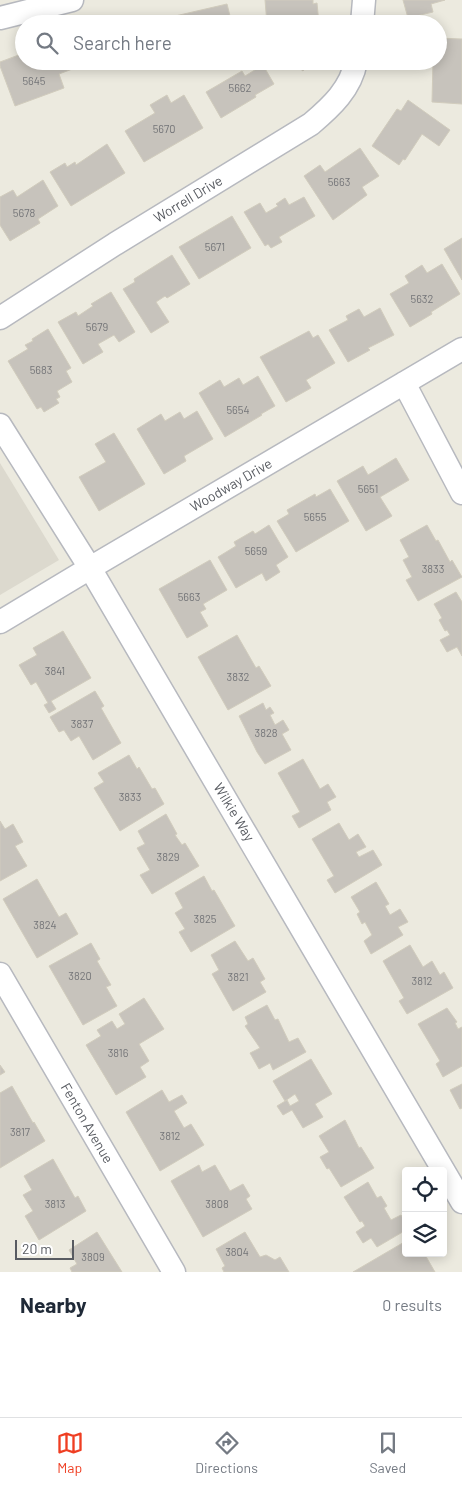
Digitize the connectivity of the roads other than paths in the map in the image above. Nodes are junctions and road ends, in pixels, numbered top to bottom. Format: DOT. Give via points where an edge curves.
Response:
graph roads {
  1 [pos="72,0"];
  2 [pos="364,0"];
  3 [pos="363,15"];
  4 [pos="0,18"];
  5 [pos="353,70"];
  6 [pos="0,318"];
  7 [pos="462,349"];
  8 [pos="404,383"];
  9 [pos="0,425"];
  10 [pos="462,494"];
  11 [pos="90,568"];
  12 [pos="0,622"];
  13 [pos="0,974"];
  14 [pos="462,1202"];
  15 [pos="174,1272"];
  1 -- 4 [label="street"];
  2 -- 3 [label="street"];
  5 -- 6 [label="street, Worrell Drive" via="344,91 311,124"];
  7 -- 8 [label="street, Woodway Drive"];
  8 -- 10 [label="street"];
  8 -- 11 [label="street, Woodway Drive"];
  9 -- 11 [label="street, Wilkie Way"];
  11 -- 12 [label="street, Woodway Drive"];
  11 -- 14 [label="street, Wilkie Way"];
  13 -- 15 [label="street, Fenton Avenue"];
}
